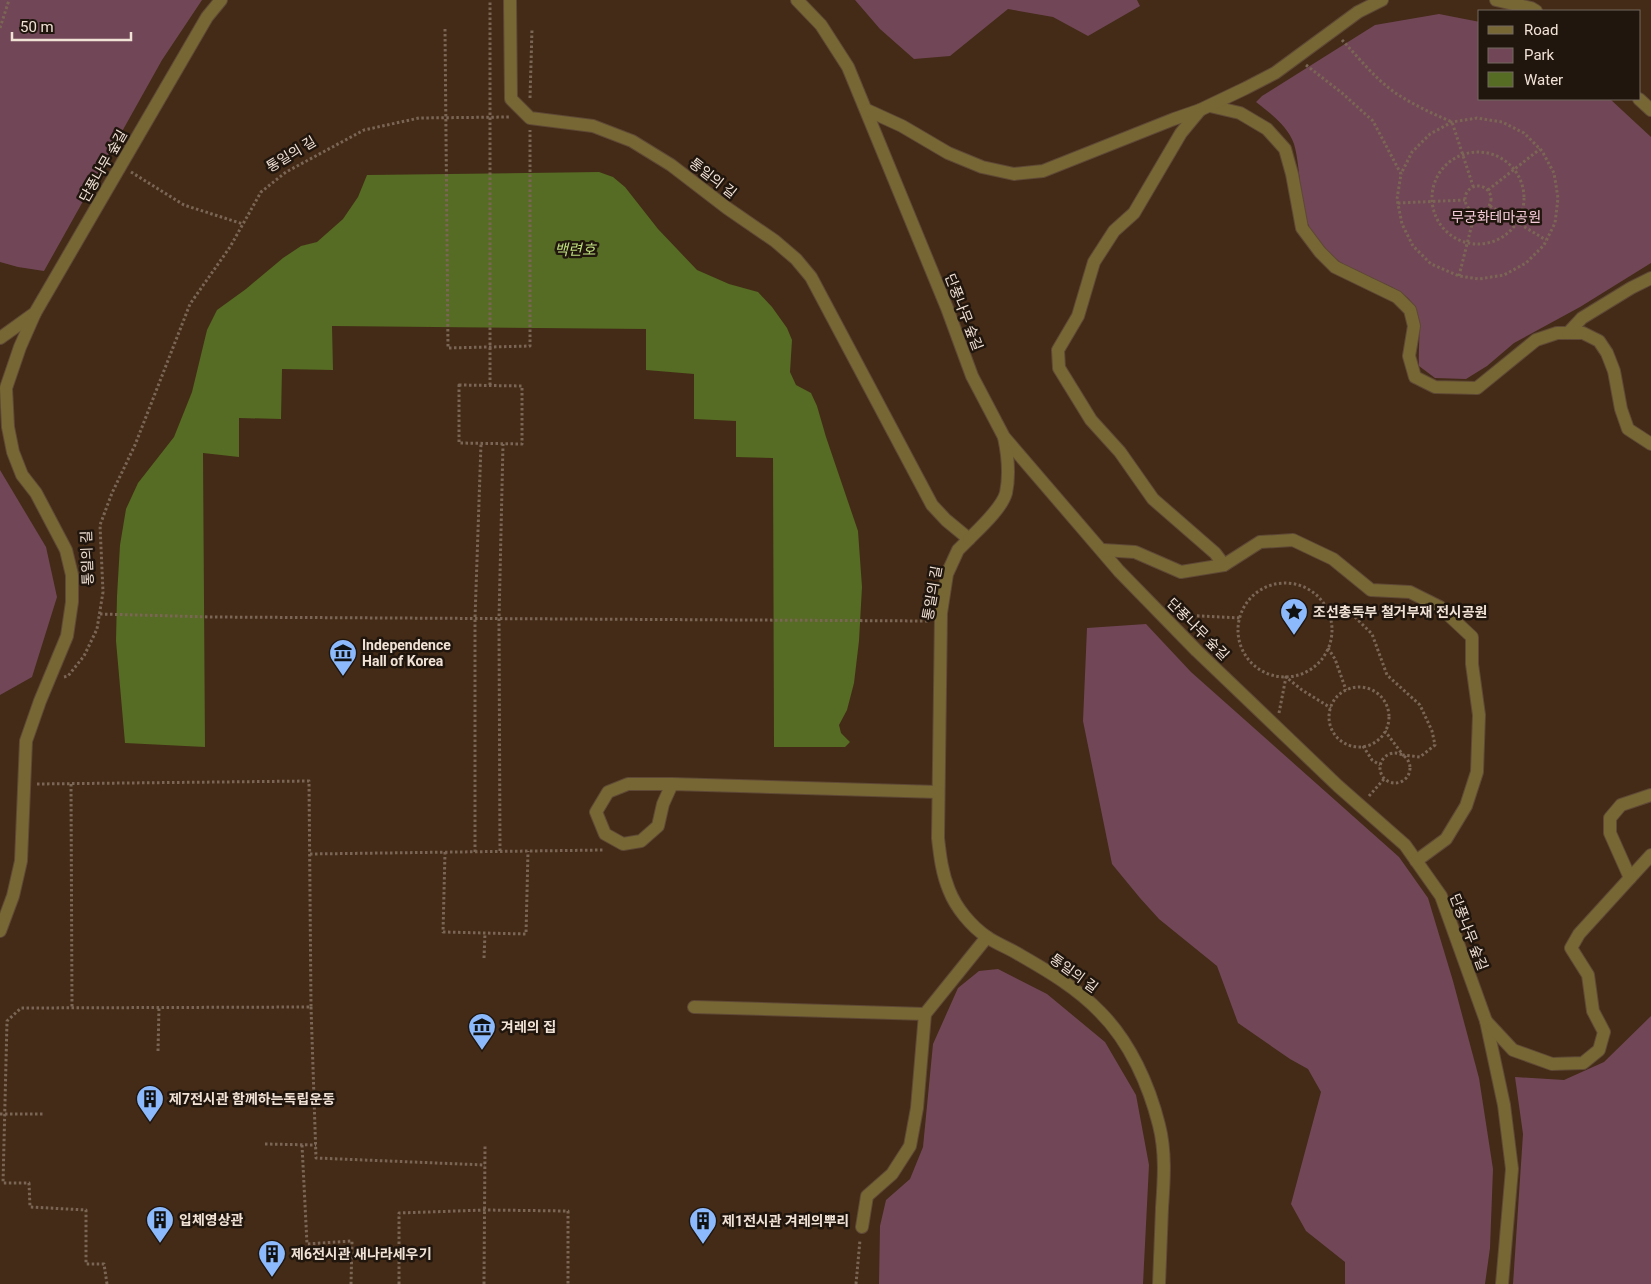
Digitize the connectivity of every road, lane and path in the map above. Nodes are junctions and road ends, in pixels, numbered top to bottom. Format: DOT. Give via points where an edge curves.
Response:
graph roads {
  1 [pos="9,0"];
  2 [pos="221,0"];
  3 [pos="490,0"];
  4 [pos="510,0"];
  5 [pos="797,0"];
  6 [pos="1382,0"];
  7 [pos="1496,0"];
  8 [pos="1534,10"];
  9 [pos="0,28"];
  10 [pos="445,29"];
  11 [pos="532,29"];
  12 [pos="1333,30"];
  13 [pos="531,56"];
  14 [pos="1296,57"];
  15 [pos="1640,100"];
  16 [pos="1205,108"];
  17 [pos="867,110"];
  18 [pos="1651,110"];
  19 [pos="490,116"];
  20 [pos="446,117"];
  21 [pos="530,118"];
  22 [pos="1452,122"];
  23 [pos="1540,149"];
  24 [pos="1462,154"];
  25 [pos="121,165"];
  26 [pos="529,168"];
  27 [pos="1514,169"];
  28 [pos="1401,174"];
  29 [pos="1473,186"];
  30 [pos="1488,190"];
  31 [pos="1465,200"];
  32 [pos="1432,201"];
  33 [pos="1398,203"];
  34 [pos="1490,206"];
  35 [pos="1475,212"];
  36 [pos="1518,223"];
  37 [pos="243,224"];
  38 [pos="1546,240"];
  39 [pos="1467,244"];
  40 [pos="1459,276"];
  41 [pos="1651,278"];
  42 [pos="35,313"];
  43 [pos="1568,333"];
  44 [pos="0,338"];
  45 [pos="490,347"];
  46 [pos="490,385"];
  47 [pos="1004,437"];
  48 [pos="481,444"];
  49 [pos="503,444"];
  50 [pos="1651,444"];
  51 [pos="969,539"];
  52 [pos="1102,550"];
  53 [pos="1224,565"];
  54 [pos="1328,610"];
  55 [pos="100,614"];
  56 [pos="1161,614"];
  57 [pos="475,618"];
  58 [pos="499,618"];
  59 [pos="1240,618"];
  60 [pos="941,621"];
  61 [pos="1328,648"];
  62 [pos="1286,677"];
  63 [pos="50,678"];
  64 [pos="1346,690"];
  65 [pos="1331,708"];
  66 [pos="1277,728"];
  67 [pos="1386,731"];
  68 [pos="1363,746"];
  69 [pos="1403,755"];
  70 [pos="1380,765"];
  71 [pos="1384,779"];
  72 [pos="23,784"];
  73 [pos="71,784"];
  74 [pos="672,784"];
  75 [pos="938,792"];
  76 [pos="1651,795"];
  77 [pos="1361,806"];
  78 [pos="610,850"];
  79 [pos="500,851"];
  80 [pos="528,851"];
  81 [pos="444,852"];
  82 [pos="476,852"];
  83 [pos="310,854"];
  84 [pos="1651,856"];
  85 [pos="1416,861"];
  86 [pos="1630,878"];
  87 [pos="0,931"];
  88 [pos="485,933"];
  89 [pos="987,937"];
  90 [pos="484,958"];
  91 [pos="159,1007"];
  92 [pos="311,1007"];
  93 [pos="694,1007"];
  94 [pos="72,1008"];
  95 [pos="925,1014"];
  96 [pos="1486,1021"];
  97 [pos="158,1051"];
  98 [pos="2,1114"];
  99 [pos="44,1114"];
  100 [pos="265,1144"];
  101 [pos="485,1144"];
  102 [pos="302,1145"];
  103 [pos="316,1145"];
  104 [pos="485,1166"];
  105 [pos="485,1210"];
  106 [pos="862,1227"];
  107 [pos="107,1284"];
  108 [pos="351,1284"];
  109 [pos="399,1284"];
  110 [pos="484,1284"];
  111 [pos="568,1284"];
  112 [pos="856,1284"];
  113 [pos="1159,1284"];
  114 [pos="1502,1284"];
  1 -- 9 [label="path"];
  2 -- 25 [label="street, 단풍나무 숲길" via="207,17"];
  3 -- 19 [label="path"];
  4 -- 21 [label="street" via="511,99"];
  5 -- 17 [label="street, 단풍나무 숲길" via="836,45"];
  6 -- 12 [label="street"];
  7 -- 8 [label="street"];
  10 -- 20 [label="path"];
  11 -- 13 [label="path"];
  12 -- 14 [label="street"];
  12 -- 22 [label="path" via="1396,93"];
  14 -- 16 [label="street" via="1274,73"];
  14 -- 28 [label="path" via="1372,121"];
  15 -- 18 [label="street"];
  16 -- 17 [label="street" via="1043,171 1014,174 982,167 948,153"];
  16 -- 43 [label="street" via="1240,113 1267,129 1285,149 1302,228 1320,252 1335,267 1398,297 1410,310 1414,326 1408,356 1416,377 1435,387 1477,388 1536,340"];
  16 -- 53 [label="street" via="1181,134 1134,213 1114,231 1094,262 1078,316 1058,350 1059,368 1091,420 1120,452 1153,499 1215,553"];
  17 -- 47 [label="street, 단풍나무 숲길" via="972,376"];
  19 -- 20 [label="path, 통일의 길"];
  19 -- 21 [label="path, 통일의 길"];
  19 -- 45 [label="path"];
  20 -- 37 [label="path, 통일의 길" via="419,118 364,130 286,172 261,192"];
  20 -- 45 [label="path" via="448,348"];
  21 -- 51 [label="street, 통일의 길" via="593,126 632,141 671,165 796,259 811,277 932,505"];
  22 -- 23 [label="path" via="1477,118 1502,122 1524,133"];
  22 -- 24 [label="path"];
  22 -- 28 [label="path" via="1430,134 1412,152"];
  23 -- 27 [label="path"];
  23 -- 38 [label="path" via="1554,173 1558,198 1555,223"];
  24 -- 27 [label="path" via="1491,154"];
  24 -- 29 [label="path"];
  24 -- 32 [label="path" via="1439,172 1433,186"];
  25 -- 37 [label="path" via="184,205"];
  25 -- 42 [label="street, 단풍나무 숲길"];
  26 -- 45 [label="path" via="530,346"];
  27 -- 30 [label="path"];
  27 -- 36 [label="path" via="1524,196"];
  28 -- 33 [label="path"];
  29 -- 30 [label="path"];
  29 -- 31 [label="path"];
  30 -- 34 [label="path"];
  31 -- 32 [label="path"];
  31 -- 35 [label="path" via="1468,208"];
  32 -- 33 [label="path"];
  32 -- 39 [label="path" via="1442,228"];
  33 -- 40 [label="path" via="1402,224 1414,246 1431,264"];
  34 -- 35 [label="path"];
  34 -- 36 [label="path"];
  35 -- 39 [label="path"];
  36 -- 38 [label="path"];
  36 -- 39 [label="path" via="1496,241 1482,245"];
  37 -- 55 [label="path, 통일의 길" via="190,304 100,525 103,592"];
  38 -- 40 [label="path" via="1526,263 1504,275 1479,279"];
  39 -- 40 [label="path"];
  41 -- 43 [label="street" via="1582,318"];
  42 -- 44 [label="street, 단풍나무 숲길"];
  42 -- 63 [label="street" via="6,388 13,452 22,474 36,493 66,550 72,575 67,636"];
  43 -- 50 [label="street" via="1583,333 1599,341 1614,371 1628,429"];
  45 -- 46 [label="path"];
  46 -- 48 [label="path" via="460,385 459,443"];
  46 -- 49 [label="path" via="522,386 522,444"];
  47 -- 51 [label="street" via="1008,457 1006,494 998,508"];
  47 -- 52 [label="street, 단풍나무 숲길"];
  48 -- 49 [label="path"];
  48 -- 57 [label="path"];
  49 -- 58 [label="path"];
  51 -- 60 [label="street, 통일의 길" via="958,550 947,574"];
  52 -- 53 [label="street" via="1135,552 1181,572"];
  52 -- 56 [label="street, 단풍나무 숲길"];
  53 -- 85 [label="street" via="1260,542 1293,540 1333,559 1371,590 1410,592 1440,607 1472,637 1479,715 1477,772 1466,806 1446,839"];
  54 -- 59 [label="path" via="1319,597 1306,588 1276,583 1262,588 1250,598"];
  54 -- 61 [label="path" via="1332,625"];
  54 -- 69 [label="path" via="1336,607 1353,615 1372,634 1387,675 1420,705 1432,731 1434,745 1420,757"];
  55 -- 57 [label="path"];
  55 -- 63 [label="path, 통일의 길" via="97,629 84,656 68,676"];
  56 -- 59 [label="path"];
  56 -- 66 [label="street, 단풍나무 숲길"];
  57 -- 58 [label="path"];
  57 -- 82 [label="path"];
  58 -- 60 [label="path"];
  58 -- 79 [label="path"];
  59 -- 62 [label="path" via="1240,642 1246,656 1257,668"];
  60 -- 75 [label="street, 통일의 길"];
  61 -- 62 [label="path" via="1315,666 1301,674"];
  61 -- 64 [label="path"];
  62 -- 65 [label="path"];
  62 -- 66 [label="path"];
  63 -- 72 [label="street" via="26,741"];
  64 -- 65 [label="path"];
  64 -- 67 [label="path" via="1363,687 1381,696 1389,713"];
  65 -- 68 [label="path" via="1331,723 1337,737 1345,743"];
  66 -- 77 [label="street, 단풍나무 숲길"];
  67 -- 68 [label="path" via="1380,739"];
  67 -- 69 [label="path"];
  68 -- 70 [label="path" via="1372,760"];
  69 -- 70 [label="path" via="1388,754"];
  69 -- 71 [label="path" via="1411,768 1407,778 1398,783"];
  70 -- 71 [label="path"];
  71 -- 77 [label="path"];
  72 -- 73 [label="path"];
  72 -- 87 [label="street" via="21,861"];
  73 -- 83 [label="path" via="309,781"];
  73 -- 94 [label="path"];
  74 -- 74 [label="street" via="628,784 608,792 596,812 605,834 623,844 641,841 658,826"];
  74 -- 75 [label="street"];
  75 -- 89 [label="street, 통일의 길" via="942,870 960,909"];
  76 -- 86 [label="street" via="1621,805 1610,818 1610,833"];
  77 -- 85 [label="street, 단풍나무 숲길" via="1405,845"];
  78 -- 80 [label="path"];
  79 -- 80 [label="path"];
  79 -- 82 [label="path"];
  80 -- 88 [label="path" via="526,934"];
  81 -- 82 [label="path"];
  81 -- 83 [label="path"];
  81 -- 88 [label="path" via="443,932"];
  83 -- 92 [label="path"];
  84 -- 86 [label="street"];
  85 -- 96 [label="street, 단풍나무 숲길" via="1440,896"];
  86 -- 96 [label="street" via="1578,934 1571,948 1588,974 1593,1011 1604,1032 1598,1050 1583,1063 1552,1064 1513,1050"];
  88 -- 90 [label="path"];
  89 -- 95 [label="street"];
  89 -- 113 [label="street, 통일의 길" via="1058,978 1094,1006 1114,1028 1139,1069 1157,1118 1163,1147"];
  91 -- 92 [label="path"];
  91 -- 94 [label="path"];
  91 -- 97 [label="path"];
  92 -- 103 [label="path"];
  93 -- 95 [label="street"];
  94 -- 98 [label="path" via="21,1008 8,1021"];
  95 -- 106 [label="street" via="917,1108 910,1146 892,1174 867,1196"];
  96 -- 114 [label="street, 단풍나무 숲길" via="1504,1105 1512,1169"];
  98 -- 99 [label="path"];
  98 -- 107 [label="path" via="3,1182 29,1183 30,1207 86,1210 86,1264 104,1264"];
  100 -- 102 [label="path"];
  101 -- 104 [label="path"];
  102 -- 103 [label="path"];
  102 -- 108 [label="path" via="307,1244 352,1241"];
  103 -- 104 [label="path" via="316,1158"];
  104 -- 105 [label="path"];
  105 -- 109 [label="path" via="399,1213"];
  105 -- 110 [label="path"];
  105 -- 111 [label="path" via="568,1211"];
  106 -- 112 [label="path"];
}
